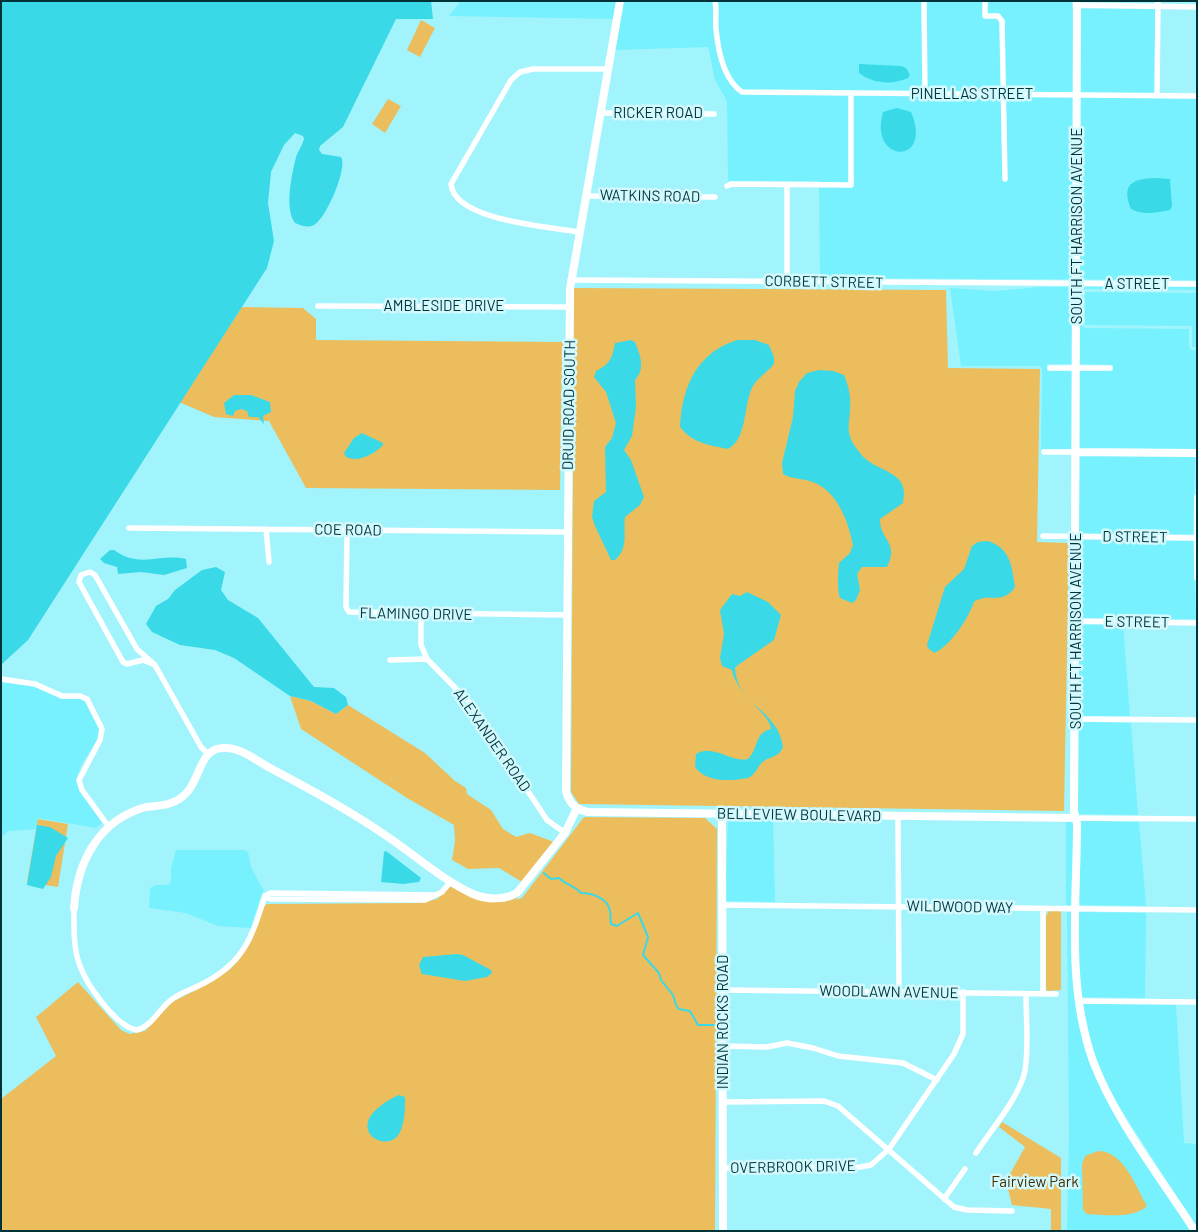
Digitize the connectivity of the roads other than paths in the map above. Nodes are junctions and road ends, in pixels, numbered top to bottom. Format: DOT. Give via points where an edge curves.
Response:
graph roads {
  1 [pos="620,1"];
  2 [pos="715,1"];
  3 [pos="924,1"];
  4 [pos="985,1"];
  5 [pos="1077,3"];
  6 [pos="1158,4"];
  7 [pos="1197,7"];
  8 [pos="608,69"];
  9 [pos="851,94"];
  10 [pos="925,94"];
  11 [pos="1005,94"];
  12 [pos="1077,95"];
  13 [pos="1157,96"];
  14 [pos="1197,96"];
  15 [pos="601,113"];
  16 [pos="714,114"];
  17 [pos="1005,179"];
  18 [pos="787,184"];
  19 [pos="728,186"];
  20 [pos="586,196"];
  21 [pos="715,197"];
  22 [pos="579,232"];
  23 [pos="570,280"];
  24 [pos="787,281"];
  25 [pos="1077,284"];
  26 [pos="1197,284"];
  27 [pos="318,306"];
  28 [pos="570,306"];
  29 [pos="1050,368"];
  30 [pos="1077,368"];
  31 [pos="1110,368"];
  32 [pos="1044,452"];
  33 [pos="1077,452"];
  34 [pos="1197,453"];
  35 [pos="1197,497"];
  36 [pos="129,528"];
  37 [pos="266,529"];
  38 [pos="347,530"];
  39 [pos="567,532"];
  40 [pos="1043,536"];
  41 [pos="1076,536"];
  42 [pos="1196,538"];
  43 [pos="269,562"];
  44 [pos="1197,578"];
  45 [pos="421,614"];
  46 [pos="566,615"];
  47 [pos="1076,621"];
  48 [pos="1197,622"];
  49 [pos="137,649"];
  50 [pos="390,660"];
  51 [pos="428,660"];
  52 [pos="134,662"];
  53 [pos="155,665"];
  54 [pos="1,679"];
  55 [pos="1076,719"];
  56 [pos="1197,720"];
  57 [pos="207,753"];
  58 [pos="578,808"];
  59 [pos="722,814"];
  60 [pos="898,816"];
  61 [pos="1076,818"];
  62 [pos="1197,820"];
  63 [pos="109,827"];
  64 [pos="565,833"];
  65 [pos="451,881"];
  66 [pos="722,905"];
  67 [pos="899,907"];
  68 [pos="74,908"];
  69 [pos="1043,908"];
  70 [pos="1076,909"];
  71 [pos="1197,910"];
  72 [pos="723,990"];
  73 [pos="899,992"];
  74 [pos="963,992"];
  75 [pos="1026,994"];
  76 [pos="1043,994"];
  77 [pos="1056,994"];
  78 [pos="1079,1001"];
  79 [pos="1197,1002"];
  80 [pos="723,1046"];
  81 [pos="937,1080"];
  82 [pos="723,1102"];
  83 [pos="889,1149"];
  84 [pos="976,1153"];
  85 [pos="722,1168"];
  86 [pos="965,1169"];
  87 [pos="944,1199"];
  88 [pos="1012,1211"];
  89 [pos="723,1231"];
  90 [pos="1195,1231"];
  1 -- 8 [label="street, DRUID ROAD SOUTH"];
  2 -- 9 [label="street, PINELLAS STREET" via="716,30 726,77 737,89 748,93"];
  3 -- 10 [label="street"];
  4 -- 11 [label="street" via="985,16 998,16 1002,21"];
  5 -- 6 [label="street"];
  5 -- 12 [label="street, SOUTH FT HARRISON AVENUE"];
  6 -- 7 [label="street"];
  6 -- 13 [label="street"];
  8 -- 15 [label="street, DRUID ROAD SOUTH"];
  8 -- 22 [label="street" via="533,69 520,72 511,80 451,184 455,197 481,213 498,219"];
  9 -- 10 [label="street, PINELLAS STREET"];
  9 -- 18 [label="street" via="851,185"];
  10 -- 11 [label="street, PINELLAS STREET"];
  11 -- 12 [label="street, PINELLAS STREET"];
  11 -- 17 [label="street"];
  12 -- 13 [label="street, PINELLAS STREET"];
  12 -- 25 [label="street, SOUTH FT HARRISON AVENUE"];
  13 -- 14 [label="street, PINELLAS STREET"];
  15 -- 16 [label="street, RICKER ROAD"];
  15 -- 20 [label="street, DRUID ROAD SOUTH"];
  18 -- 19 [label="street"];
  18 -- 24 [label="street"];
  20 -- 21 [label="street, WATKINS ROAD"];
  20 -- 22 [label="street, DRUID ROAD SOUTH"];
  22 -- 23 [label="street, DRUID ROAD SOUTH"];
  23 -- 24 [label="street, CORBETT STREET"];
  23 -- 28 [label="street, DRUID ROAD SOUTH"];
  24 -- 25 [label="street, CORBETT STREET"];
  25 -- 26 [label="street, A STREET"];
  25 -- 30 [label="street, SOUTH FT HARRISON AVENUE"];
  27 -- 28 [label="street, AMBLESIDE DRIVE"];
  28 -- 39 [label="street, DRUID ROAD SOUTH"];
  29 -- 30 [label="street"];
  30 -- 31 [label="street"];
  30 -- 33 [label="street, SOUTH FT HARRISON AVENUE"];
  32 -- 33 [label="street"];
  33 -- 34 [label="street"];
  33 -- 41 [label="street, SOUTH FT HARRISON AVENUE"];
  35 -- 42 [label="street"];
  36 -- 37 [label="street, COE ROAD"];
  37 -- 38 [label="street, COE ROAD"];
  37 -- 43 [label="street"];
  38 -- 39 [label="street, COE ROAD"];
  38 -- 45 [label="street, FLAMINGO DRIVE" via="346,607 349,612"];
  39 -- 46 [label="street, DRUID ROAD SOUTH"];
  40 -- 41 [label="street, D STREET"];
  41 -- 42 [label="street, D STREET"];
  41 -- 47 [label="street, SOUTH FT HARRISON AVENUE"];
  42 -- 44 [label="street"];
  45 -- 46 [label="street, FLAMINGO DRIVE"];
  45 -- 51 [label="street, ALEXANDER ROAD" via="421,645"];
  46 -- 58 [label="street, DRUID ROAD SOUTH" via="566,791 568,800"];
  47 -- 48 [label="street, E STREET"];
  47 -- 55 [label="street, SOUTH FT HARRISON AVENUE"];
  49 -- 52 [label="street"];
  49 -- 52 [label="street" via="95,575 90,572 82,574 79,582 121,658 127,664"];
  49 -- 53 [label="street"];
  50 -- 51 [label="street"];
  51 -- 64 [label="street, ALEXANDER ROAD" via="469,702 547,820"];
  52 -- 53 [label="street" via="143,660"];
  53 -- 57 [label="street"];
  54 -- 63 [label="street" via="35,684 62,696 87,699 102,729 100,740 79,780 82,790"];
  55 -- 56 [label="street"];
  55 -- 61 [label="street, SOUTH FT HARRISON AVENUE"];
  57 -- 63 [label="street" via="195,783 181,799 145,808"];
  57 -- 65 [label="street" via="216,748 234,749 354,814"];
  58 -- 59 [label="street, BELLEVIEW BOULEVARD" via="588,812"];
  58 -- 64 [label="street"];
  59 -- 60 [label="street, BELLEVIEW BOULEVARD"];
  59 -- 66 [label="street, INDIAN ROCKS ROAD"];
  60 -- 61 [label="street, BELLEVIEW BOULEVARD"];
  60 -- 67 [label="street"];
  61 -- 62 [label="street, BELLEVIEW BOULEVARD"];
  61 -- 70 [label="street, SOUTH FT HARRISON AVENUE"];
  63 -- 68 [label="street" via="86,855"];
  64 -- 65 [label="street" via="517,893 510,897 489,899"];
  65 -- 68 [label="street" via="442,892 425,900 270,899 265,896 248,943 234,962 204,983 181,993 137,1030 124,1026 113,1015 84,975 77,954"];
  66 -- 67 [label="street, WILDWOOD WAY"];
  66 -- 72 [label="street, INDIAN ROCKS ROAD"];
  67 -- 69 [label="street, WILDWOOD WAY"];
  67 -- 73 [label="street"];
  69 -- 70 [label="street, WILDWOOD WAY"];
  69 -- 76 [label="street"];
  70 -- 71 [label="street, WILDWOOD WAY"];
  70 -- 78 [label="street, SOUTH FT HARRISON AVENUE" via="1075,962"];
  72 -- 73 [label="street, WOODLAWN AVENUE"];
  72 -- 80 [label="street, INDIAN ROCKS ROAD"];
  73 -- 74 [label="street, WOODLAWN AVENUE"];
  74 -- 75 [label="street, WOODLAWN AVENUE"];
  74 -- 81 [label="street, OVERBROOK DRIVE" via="963,1034"];
  75 -- 76 [label="street, WOODLAWN AVENUE"];
  75 -- 84 [label="street" via="1026,1054 1021,1083"];
  76 -- 77 [label="street, WOODLAWN AVENUE"];
  78 -- 79 [label="street"];
  78 -- 90 [label="street, SOUTH FT HARRISON AVENUE" via="1088,1046 1107,1094"];
  80 -- 81 [label="street" via="767,1047 787,1043 838,1056 903,1063"];
  80 -- 82 [label="street, INDIAN ROCKS ROAD"];
  81 -- 83 [label="street, OVERBROOK DRIVE"];
  82 -- 83 [label="street" via="824,1101 838,1106"];
  82 -- 85 [label="street, INDIAN ROCKS ROAD"];
  83 -- 85 [label="street, OVERBROOK DRIVE" via="871,1165 860,1167"];
  83 -- 87 [label="street"];
  85 -- 89 [label="street, INDIAN ROCKS ROAD"];
  86 -- 87 [label="street"];
  87 -- 88 [label="street" via="967,1210"];
}
